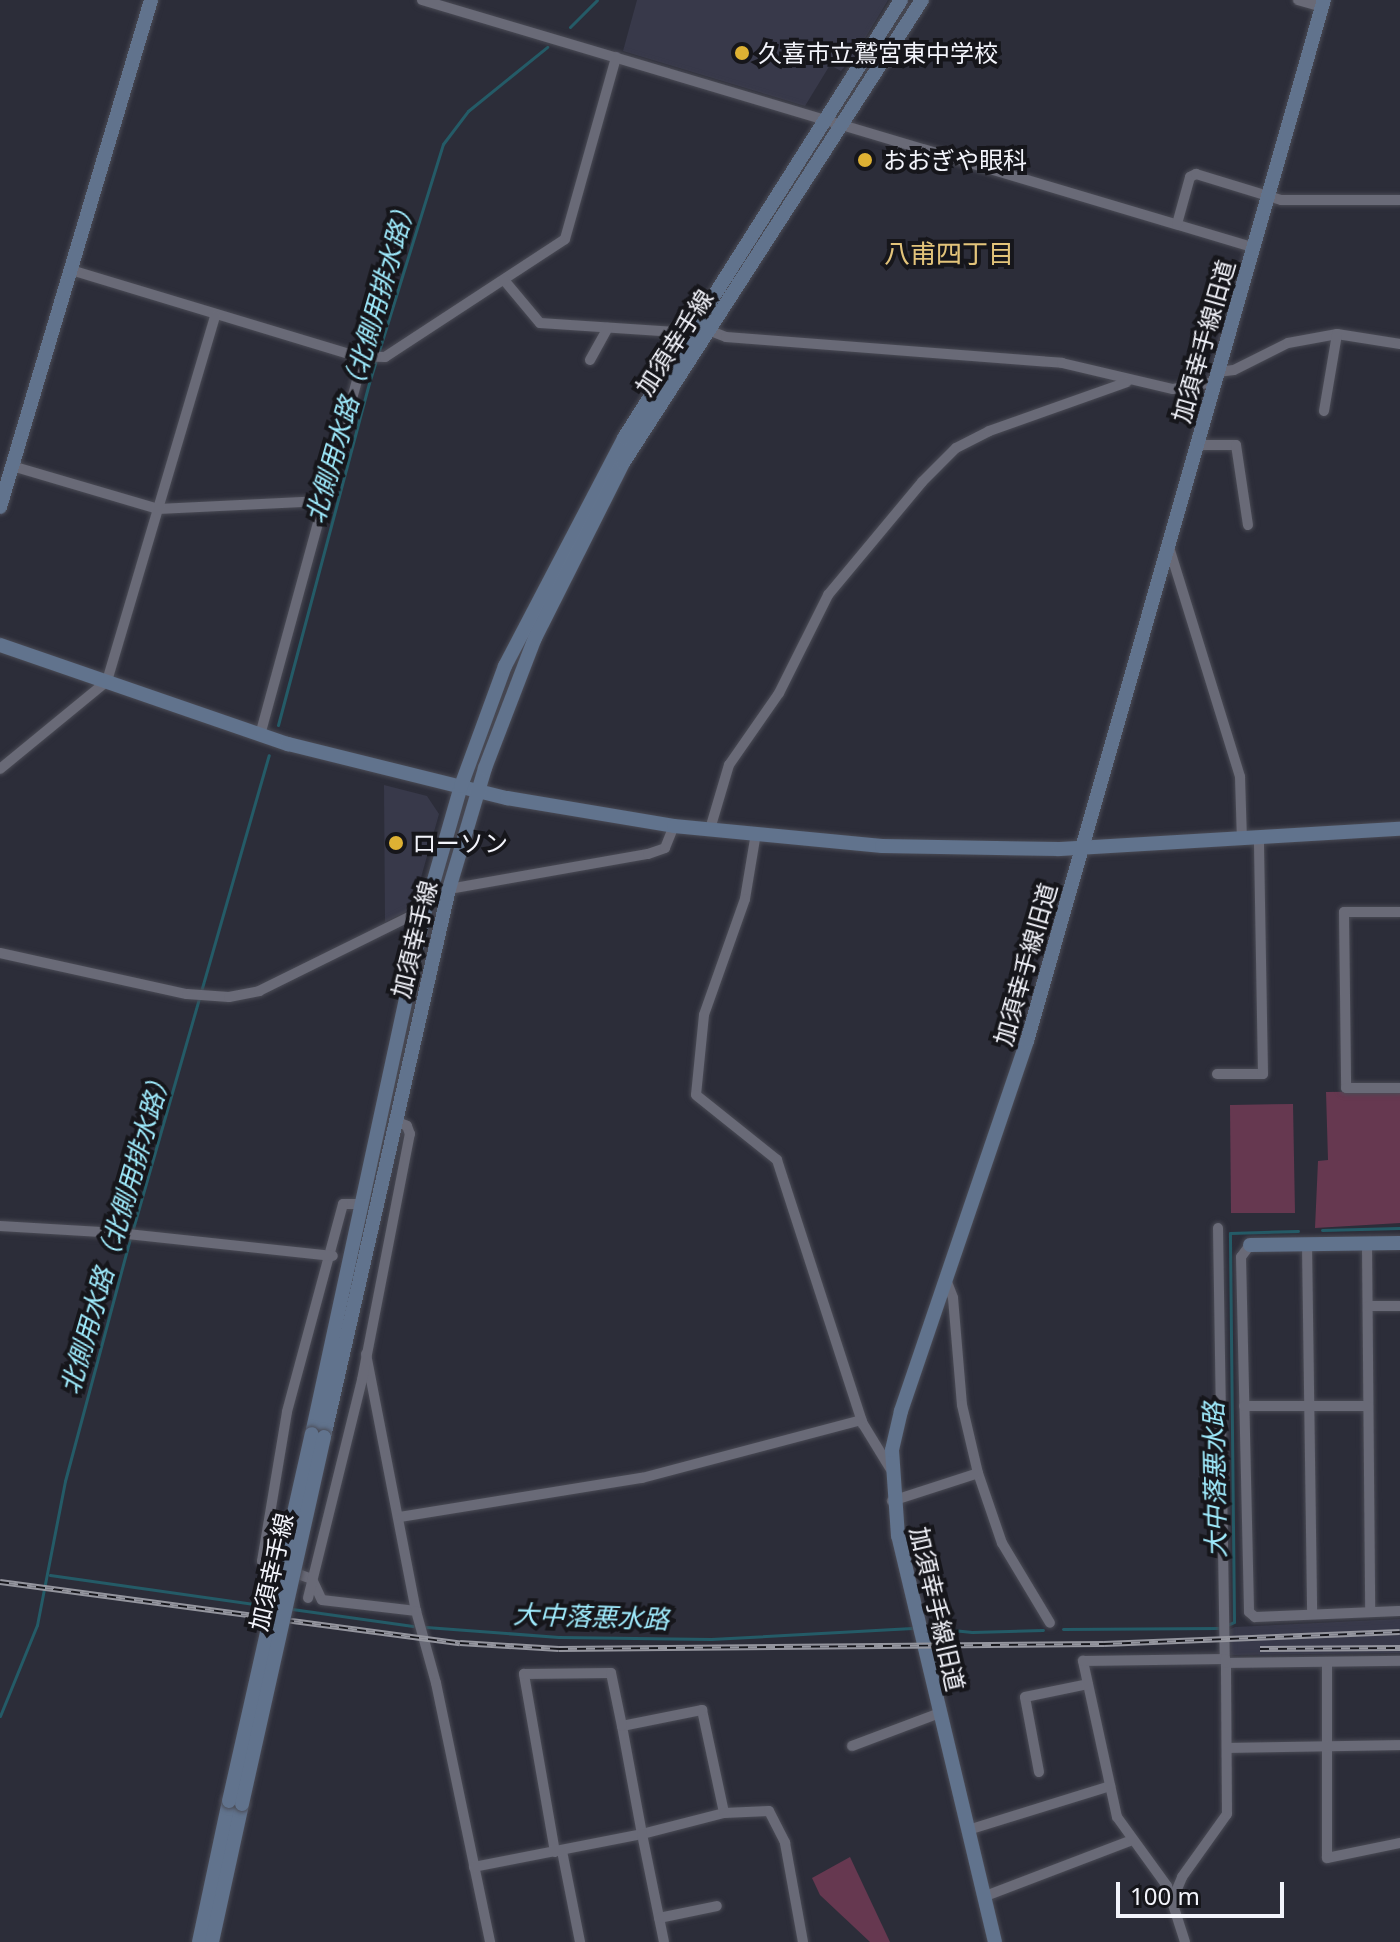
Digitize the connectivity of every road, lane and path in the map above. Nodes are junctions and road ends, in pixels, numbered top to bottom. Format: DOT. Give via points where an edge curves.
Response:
graph roads {
  1 [pos="151,0"];
  2 [pos="422,0"];
  3 [pos="901,0"];
  4 [pos="922,0"];
  5 [pos="1298,0"];
  6 [pos="1323,3"];
  7 [pos="616,57"];
  8 [pos="826,119"];
  9 [pos="843,124"];
  10 [pos="1267,195"];
  11 [pos="1400,200"];
  12 [pos="1177,224"];
  13 [pos="1252,247"];
  14 [pos="71,270"];
  15 [pos="504,280"];
  16 [pos="215,316"];
  17 [pos="608,328"];
  18 [pos="708,330"];
  19 [pos="1337,334"];
  20 [pos="687,338"];
  21 [pos="1400,344"];
  22 [pos="372,357"];
  23 [pos="590,360"];
  24 [pos="1216,377"];
  25 [pos="1127,382"];
  26 [pos="1324,411"];
  27 [pos="1196,445"];
  28 [pos="12,466"];
  29 [pos="323,501"];
  30 [pos="0,507"];
  31 [pos="158,509"];
  32 [pos="1248,525"];
  33 [pos="1168,543"];
  34 [pos="0,645"];
  35 [pos="107,681"];
  36 [pos="260,735"];
  37 [pos="0,769"];
  38 [pos="461,786"];
  39 [pos="478,791"];
  40 [pos="674,826"];
  41 [pos="710,829"];
  42 [pos="1400,829"];
  43 [pos="756,833"];
  44 [pos="1259,838"];
  45 [pos="1242,839"];
  46 [pos="1081,849"];
  47 [pos="449,889"];
  48 [pos="1400,912"];
  49 [pos="424,915"];
  50 [pos="0,953"];
  51 [pos="1217,1074"];
  52 [pos="1400,1088"];
  53 [pos="394,1120"];
  54 [pos="362,1204"];
  55 [pos="0,1226"];
  56 [pos="1218,1228"];
  57 [pos="1367,1243"];
  58 [pos="1400,1243"];
  59 [pos="1307,1244"];
  60 [pos="1250,1245"];
  61 [pos="333,1256"];
  62 [pos="947,1282"];
  63 [pos="1368,1306"];
  64 [pos="1400,1306"];
  65 [pos="366,1354"];
  66 [pos="1244,1406"];
  67 [pos="1309,1406"];
  68 [pos="1368,1406"];
  69 [pos="861,1420"];
  70 [pos="318,1436"];
  71 [pos="890,1468"];
  72 [pos="978,1473"];
  73 [pos="892,1501"];
  74 [pos="400,1517"];
  75 [pos="312,1579"];
  76 [pos="308,1598"];
  77 [pos="416,1611"];
  78 [pos="1400,1611"];
  79 [pos="1370,1612"];
  80 [pos="1312,1614"];
  81 [pos="1050,1623"];
  82 [pos="1226,1661"];
  83 [pos="1400,1661"];
  84 [pos="1327,1662"];
  85 [pos="1088,1684"];
  86 [pos="940,1713"];
  87 [pos="622,1726"];
  88 [pos="1400,1745"];
  89 [pos="852,1746"];
  90 [pos="1326,1746"];
  91 [pos="1229,1748"];
  92 [pos="1039,1772"];
  93 [pos="1110,1786"];
  94 [pos="236,1802"];
  95 [pos="724,1813"];
  96 [pos="968,1830"];
  97 [pos="642,1834"];
  98 [pos="1130,1841"];
  99 [pos="1400,1843"];
  100 [pos="558,1851"];
  101 [pos="474,1867"];
  102 [pos="983,1897"];
  103 [pos="1172,1901"];
  104 [pos="717,1906"];
  105 [pos="659,1918"];
  106 [pos="199,1942"];
  107 [pos="212,1942"];
  108 [pos="490,1942"];
  109 [pos="580,1942"];
  110 [pos="664,1942"];
  111 [pos="803,1942"];
  112 [pos="995,1942"];
  113 [pos="1185,1942"];
  1 -- 14 [label="street"];
  2 -- 7 [label="street"];
  3 -- 8 [label="street, 加須幸手線"];
  4 -- 9 [label="street, 加須幸手線"];
  5 -- 6 [label="street"];
  6 -- 10 [label="street, 加須幸手線旧道"];
  7 -- 8 [label="street"];
  7 -- 15 [label="street" via="565,239"];
  8 -- 9 [label="street"];
  8 -- 20 [label="street, 加須幸手線"];
  9 -- 12 [label="street"];
  9 -- 18 [label="street, 加須幸手線"];
  10 -- 11 [label="street" via="1348,204"];
  10 -- 12 [label="street" via="1196,174 1190,177"];
  10 -- 13 [label="street, 加須幸手線旧道"];
  12 -- 13 [label="street"];
  13 -- 24 [label="street, 加須幸手線旧道"];
  14 -- 16 [label="street"];
  14 -- 28 [label="street"];
  15 -- 17 [label="street" via="540,323"];
  15 -- 22 [label="street"];
  16 -- 22 [label="street"];
  16 -- 31 [label="street"];
  17 -- 20 [label="street" via="676,332"];
  17 -- 23 [label="street"];
  18 -- 25 [label="street" via="741,338 1062,363"];
  18 -- 39 [label="street, 加須幸手線" via="623,463 572,556"];
  19 -- 21 [label="street"];
  19 -- 24 [label="street" via="1288,343"];
  19 -- 26 [label="street"];
  20 -- 38 [label="street, 加須幸手線" via="556,561 505,666"];
  22 -- 29 [label="street"];
  24 -- 25 [label="street" via="1173,389"];
  24 -- 27 [label="street, 加須幸手線旧道"];
  25 -- 41 [label="street" via="989,431 956,448 922,482 828,595 779,693 729,765"];
  27 -- 32 [label="street" via="1236,445"];
  27 -- 33 [label="street, 加須幸手線旧道"];
  28 -- 30 [label="street"];
  28 -- 31 [label="street"];
  29 -- 31 [label="street"];
  29 -- 36 [label="street"];
  31 -- 35 [label="street"];
  33 -- 45 [label="street" via="1240,777"];
  33 -- 46 [label="street, 加須幸手線旧道"];
  34 -- 35 [label="street"];
  35 -- 36 [label="street"];
  35 -- 37 [label="street"];
  36 -- 38 [label="street"];
  38 -- 39 [label="street"];
  38 -- 49 [label="street, 加須幸手線"];
  39 -- 40 [label="street"];
  39 -- 47 [label="street, 加須幸手線"];
  40 -- 41 [label="street"];
  40 -- 47 [label="street" via="665,848 648,854"];
  41 -- 43 [label="street"];
  42 -- 44 [label="street"];
  43 -- 46 [label="street" via="882,846"];
  43 -- 69 [label="street" via="745,899 704,1015 696,1095 777,1160"];
  44 -- 45 [label="street"];
  44 -- 51 [label="street" via="1263,1074"];
  45 -- 46 [label="street"];
  46 -- 62 [label="street, 加須幸手線旧道" via="1027,1041"];
  47 -- 53 [label="street, 加須幸手線"];
  48 -- 52 [label="street" via="1344,912 1346,1088"];
  49 -- 50 [label="street" via="411,916 259,991 200,995"];
  49 -- 54 [label="street, 加須幸手線"];
  53 -- 65 [label="street" via="407,1126 410,1134"];
  53 -- 70 [label="street, 加須幸手線"];
  54 -- 61 [label="street" via="343,1204"];
  54 -- 70 [label="street, 加須幸手線"];
  55 -- 61 [label="street"];
  56 -- 82 [label="street"];
  57 -- 58 [label="street"];
  57 -- 59 [label="street"];
  57 -- 63 [label="street"];
  59 -- 60 [label="street"];
  59 -- 67 [label="street"];
  60 -- 66 [label="street" via="1241,1257"];
  61 -- 75 [label="street" via="298,1365 262,1561"];
  62 -- 71 [label="street, 加須幸手線旧道" via="901,1411"];
  62 -- 72 [label="street" via="953,1298 962,1405"];
  63 -- 64 [label="street"];
  63 -- 68 [label="street"];
  65 -- 74 [label="street"];
  65 -- 75 [label="street"];
  66 -- 67 [label="street"];
  66 -- 80 [label="street" via="1249,1612 1255,1617"];
  67 -- 68 [label="street"];
  67 -- 80 [label="street"];
  68 -- 79 [label="street"];
  69 -- 71 [label="street"];
  69 -- 74 [label="street" via="642,1478"];
  70 -- 94 [label="street, 加須幸手線, bridge"];
  71 -- 73 [label="street, 加須幸手線旧道"];
  72 -- 73 [label="street"];
  72 -- 81 [label="street" via="1002,1543"];
  73 -- 86 [label="street, 加須幸手線旧道"];
  74 -- 77 [label="street"];
  75 -- 76 [label="street"];
  75 -- 77 [label="street" via="322,1600"];
  77 -- 101 [label="street"];
  78 -- 79 [label="street"];
  79 -- 80 [label="street"];
  82 -- 84 [label="street"];
  82 -- 85 [label="street" via="1083,1661"];
  82 -- 91 [label="street"];
  83 -- 84 [label="street"];
  84 -- 90 [label="street"];
  85 -- 92 [label="street" via="1025,1697"];
  85 -- 93 [label="street"];
  86 -- 89 [label="street"];
  86 -- 96 [label="street, 加須幸手線旧道"];
  87 -- 95 [label="street" via="702,1710"];
  87 -- 97 [label="street"];
  87 -- 100 [label="street" via="611,1673 524,1674"];
  88 -- 90 [label="street"];
  90 -- 91 [label="street"];
  90 -- 99 [label="street" via="1327,1858"];
  91 -- 103 [label="street" via="1227,1814 1182,1877"];
  93 -- 96 [label="street"];
  93 -- 98 [label="street" via="1117,1817"];
  94 -- 106 [label="street, 加須幸手線"];
  94 -- 107 [label="street, 加須幸手線"];
  95 -- 97 [label="street"];
  95 -- 111 [label="street" via="769,1811 785,1843"];
  96 -- 102 [label="street, 加須幸手線旧道"];
  97 -- 100 [label="street"];
  97 -- 105 [label="street"];
  98 -- 102 [label="street"];
  98 -- 103 [label="street" via="1167,1886"];
  100 -- 101 [label="street"];
  100 -- 109 [label="street"];
  101 -- 108 [label="street"];
  102 -- 112 [label="street, 加須幸手線旧道"];
  103 -- 113 [label="street"];
  104 -- 105 [label="street"];
  105 -- 110 [label="street"];
}
